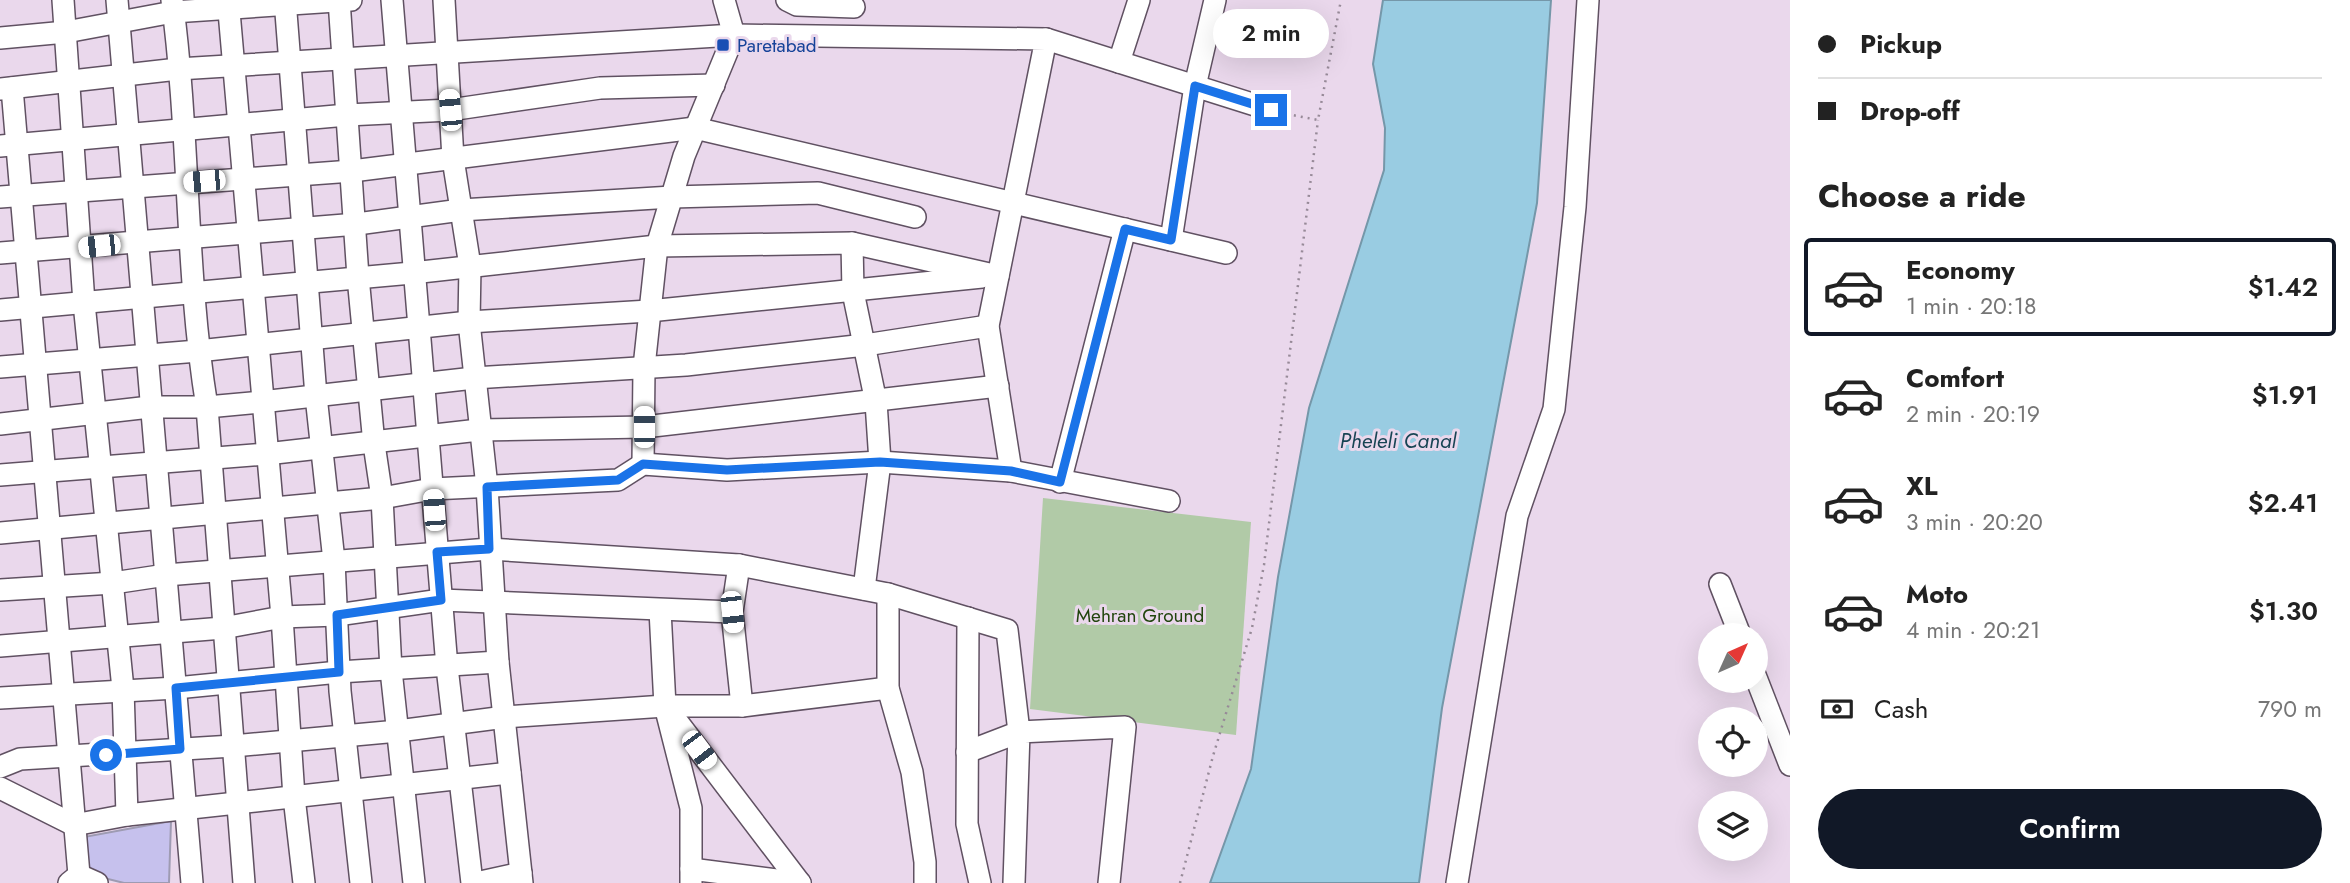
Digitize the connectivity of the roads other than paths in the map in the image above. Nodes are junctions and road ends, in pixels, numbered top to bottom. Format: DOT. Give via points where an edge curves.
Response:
graph roads {
  1 [pos="63,0"];
  2 [pos="117,0"];
  3 [pos="344,0"];
  4 [pos="392,0"];
  5 [pos="444,0"];
  6 [pos="724,0"];
  7 [pos="787,0"];
  8 [pos="1139,0"];
  9 [pos="1215,0"];
  10 [pos="1588,0"];
  11 [pos="285,3"];
  12 [pos="855,3"];
  13 [pos="229,4"];
  14 [pos="172,6"];
  15 [pos="120,22"];
  16 [pos="66,32"];
  17 [pos="734,35"];
  18 [pos="839,37"];
  19 [pos="0,38"];
  20 [pos="1046,39"];
  21 [pos="446,51"];
  22 [pos="395,56"];
  23 [pos="343,58"];
  24 [pos="1118,62"];
  25 [pos="289,64"];
  26 [pos="234,67"];
  27 [pos="178,69"];
  28 [pos="123,75"];
  29 [pos="69,80"];
  30 [pos="714,85"];
  31 [pos="1195,86"];
  32 [pos="6,88"];
  33 [pos="450,110"];
  34 [pos="1271,110"];
  35 [pos="400,112"];
  36 [pos="347,115"];
  37 [pos="295,121"];
  38 [pos="238,124"];
  39 [pos="695,128"];
  40 [pos="182,131"];
  41 [pos="128,135"];
  42 [pos="72,141"];
  43 [pos="8,146"];
  44 [pos="453,159"];
  45 [pos="404,164"];
  46 [pos="352,171"];
  47 [pos="300,175"];
  48 [pos="242,178"];
  49 [pos="185,183"];
  50 [pos="134,187"];
  51 [pos="76,192"];
  52 [pos="10,195"];
  53 [pos="672,197"];
  54 [pos="1011,202"];
  55 [pos="461,211"];
  56 [pos="915,217"];
  57 [pos="409,219"];
  58 [pos="357,225"];
  59 [pos="303,228"];
  60 [pos="1125,229"];
  61 [pos="246,231"];
  62 [pos="188,237"];
  63 [pos="1171,240"];
  64 [pos="136,242"];
  65 [pos="852,243"];
  66 [pos="657,246"];
  67 [pos="80,248"];
  68 [pos="25,251"];
  69 [pos="0,253"];
  70 [pos="1226,253"];
  71 [pos="470,266"];
  72 [pos="412,273"];
  73 [pos="998,276"];
  74 [pos="358,277"];
  75 [pos="307,281"];
  76 [pos="252,286"];
  77 [pos="853,292"];
  78 [pos="194,293"];
  79 [pos="143,297"];
  80 [pos="84,303"];
  81 [pos="29,307"];
  82 [pos="0,310"];
  83 [pos="649,311"];
  84 [pos="469,322"];
  85 [pos="988,326"];
  86 [pos="418,328"];
  87 [pos="364,335"];
  88 [pos="312,340"];
  89 [pos="256,344"];
  90 [pos="865,345"];
  91 [pos="198,351"];
  92 [pos="146,354"];
  93 [pos="91,360"];
  94 [pos="36,365"];
  95 [pos="0,367"];
  96 [pos="644,367"];
  97 [pos="474,378"];
  98 [pos="423,383"];
  99 [pos="998,386"];
  100 [pos="368,390"];
  101 [pos="316,396"];
  102 [pos="261,402"];
  103 [pos="876,402"];
  104 [pos="150,407"];
  105 [pos="207,407"];
  106 [pos="97,413"];
  107 [pos="39,421"];
  108 [pos="0,424"];
  109 [pos="644,427"];
  110 [pos="479,430"];
  111 [pos="429,436"];
  112 [pos="374,444"];
  113 [pos="321,447"];
  114 [pos="266,454"];
  115 [pos="209,457"];
  116 [pos="880,462"];
  117 [pos="643,464"];
  118 [pos="156,465"];
  119 [pos="103,469"];
  120 [pos="45,470"];
  121 [pos="1011,471"];
  122 [pos="0,475"];
  123 [pos="1060,482"];
  124 [pos="487,487"];
  125 [pos="432,489"];
  126 [pos="382,498"];
  127 [pos="327,501"];
  128 [pos="1169,501"];
  129 [pos="272,507"];
  130 [pos="215,513"];
  131 [pos="159,519"];
  132 [pos="107,524"];
  133 [pos="51,527"];
  134 [pos="0,533"];
  135 [pos="489,549"];
  136 [pos="437,552"];
  137 [pos="387,556"];
  138 [pos="334,561"];
  139 [pos="738,565"];
  140 [pos="276,568"];
  141 [pos="218,572"];
  142 [pos="166,575"];
  143 [pos="113,583"];
  144 [pos="1720,584"];
  145 [pos="56,587"];
  146 [pos="864,589"];
  147 [pos="0,590"];
  148 [pos="888,594"];
  149 [pos="441,600"];
  150 [pos="494,601"];
  151 [pos="390,607"];
  152 [pos="660,610"];
  153 [pos="732,612"];
  154 [pos="337,615"];
  155 [pos="282,617"];
  156 [pos="968,618"];
  157 [pos="1735,623"];
  158 [pos="223,628"];
  159 [pos="171,632"];
  160 [pos="118,636"];
  161 [pos="61,642"];
  162 [pos="0,646"];
  163 [pos="498,662"];
  164 [pos="447,667"];
  165 [pos="391,670"];
  166 [pos="339,672"];
  167 [pos="286,680"];
  168 [pos="229,682"];
  169 [pos="176,688"];
  170 [pos="888,688"];
  171 [pos="123,690"];
  172 [pos="1762,693"];
  173 [pos="65,696"];
  174 [pos="0,698"];
  175 [pos="665,706"];
  176 [pos="742,706"];
  177 [pos="505,717"];
  178 [pos="456,724"];
  179 [pos="398,731"];
  180 [pos="1019,732"];
  181 [pos="346,734"];
  182 [pos="290,741"];
  183 [pos="233,746"];
  184 [pos="180,749"];
  185 [pos="967,752"];
  186 [pos="125,754"];
  187 [pos="68,758"];
  188 [pos="1790,765"];
  189 [pos="0,767"];
  190 [pos="510,773"];
  191 [pos="460,778"];
  192 [pos="404,784"];
  193 [pos="0,788"];
  194 [pos="352,789"];
  195 [pos="293,797"];
  196 [pos="238,804"];
  197 [pos="184,809"];
  198 [pos="127,815"];
  199 [pos="74,825"];
  200 [pos="691,876"];
  201 [pos="521,878"];
  202 [pos="82,880"];
  203 [pos="192,883"];
  204 [pos="244,883"];
  205 [pos="304,883"];
  206 [pos="361,883"];
  207 [pos="414,883"];
  208 [pos="474,883"];
  209 [pos="800,883"];
  210 [pos="925,883"];
  211 [pos="980,883"];
  212 [pos="1014,883"];
  213 [pos="1109,883"];
  214 [pos="1457,883"];
  1 -- 16 [label="street"];
  2 -- 15 [label="street"];
  3 -- 11 [label="street"];
  3 -- 23 [label="street"];
  4 -- 22 [label="street"];
  5 -- 21 [label="street"];
  6 -- 17 [label="street"];
  7 -- 12 [label="street" via="797,5"];
  8 -- 24 [label="street"];
  9 -- 31 [label="street"];
  10 -- 214 [label="street" via="1575,207 1554,409 1517,516"];
  11 -- 13 [label="street"];
  11 -- 25 [label="street"];
  12 -- 18 [label="street"];
  13 -- 14 [label="street"];
  13 -- 26 [label="street"];
  14 -- 15 [label="street"];
  14 -- 27 [label="street"];
  15 -- 16 [label="street"];
  15 -- 28 [label="street"];
  16 -- 19 [label="street"];
  16 -- 29 [label="street"];
  17 -- 18 [label="street"];
  17 -- 21 [label="street"];
  17 -- 30 [label="street"];
  18 -- 20 [label="street"];
  20 -- 24 [label="street"];
  20 -- 54 [label="street"];
  21 -- 22 [label="street"];
  21 -- 33 [label="street"];
  22 -- 23 [label="street"];
  22 -- 35 [label="street"];
  23 -- 25 [label="street"];
  23 -- 36 [label="street"];
  24 -- 31 [label="street"];
  25 -- 26 [label="street"];
  25 -- 37 [label="street"];
  26 -- 27 [label="street"];
  26 -- 38 [label="street"];
  27 -- 28 [label="street"];
  27 -- 40 [label="street"];
  28 -- 29 [label="street"];
  28 -- 41 [label="street"];
  29 -- 32 [label="street"];
  29 -- 42 [label="street"];
  30 -- 33 [label="street" via="600,88"];
  30 -- 39 [label="street"];
  31 -- 34 [label="street"];
  31 -- 63 [label="street"];
  32 -- 43 [label="street"];
  33 -- 35 [label="street"];
  33 -- 44 [label="street"];
  35 -- 36 [label="street"];
  35 -- 45 [label="street"];
  36 -- 37 [label="street"];
  36 -- 46 [label="street"];
  37 -- 38 [label="street"];
  37 -- 47 [label="street"];
  38 -- 40 [label="street"];
  38 -- 48 [label="street"];
  39 -- 44 [label="street"];
  39 -- 53 [label="street"];
  39 -- 54 [label="street"];
  40 -- 41 [label="street"];
  40 -- 49 [label="street"];
  41 -- 42 [label="street"];
  41 -- 50 [label="street"];
  42 -- 43 [label="street"];
  42 -- 51 [label="street"];
  43 -- 52 [label="street"];
  44 -- 45 [label="street"];
  44 -- 55 [label="street"];
  45 -- 46 [label="street"];
  45 -- 57 [label="street"];
  46 -- 47 [label="street"];
  46 -- 58 [label="street"];
  47 -- 48 [label="street"];
  47 -- 59 [label="street"];
  48 -- 49 [label="street"];
  48 -- 61 [label="street"];
  49 -- 50 [label="street"];
  49 -- 62 [label="street"];
  50 -- 51 [label="street"];
  50 -- 64 [label="street"];
  51 -- 52 [label="street"];
  51 -- 67 [label="street"];
  52 -- 68 [label="street"];
  53 -- 55 [label="street"];
  53 -- 56 [label="street" via="818,193"];
  53 -- 66 [label="street"];
  54 -- 60 [label="street"];
  54 -- 73 [label="street"];
  55 -- 57 [label="street"];
  55 -- 71 [label="street"];
  57 -- 58 [label="street"];
  57 -- 72 [label="street"];
  58 -- 59 [label="street"];
  58 -- 74 [label="street"];
  59 -- 61 [label="street"];
  59 -- 75 [label="street"];
  60 -- 63 [label="street"];
  60 -- 123 [label="street"];
  61 -- 62 [label="street"];
  61 -- 76 [label="street"];
  62 -- 64 [label="street"];
  62 -- 78 [label="street"];
  63 -- 70 [label="street"];
  64 -- 67 [label="street"];
  64 -- 79 [label="street"];
  65 -- 66 [label="street"];
  65 -- 73 [label="street"];
  65 -- 77 [label="street"];
  66 -- 71 [label="street"];
  66 -- 83 [label="street"];
  67 -- 68 [label="street"];
  67 -- 80 [label="street"];
  68 -- 69 [label="street"];
  68 -- 81 [label="street"];
  71 -- 72 [label="street"];
  71 -- 84 [label="street"];
  72 -- 74 [label="street"];
  72 -- 86 [label="street"];
  73 -- 77 [label="street"];
  73 -- 85 [label="street"];
  74 -- 75 [label="street"];
  74 -- 87 [label="street"];
  75 -- 76 [label="street"];
  75 -- 88 [label="street"];
  76 -- 78 [label="street"];
  76 -- 89 [label="street"];
  77 -- 83 [label="street"];
  77 -- 90 [label="street"];
  78 -- 79 [label="street"];
  78 -- 91 [label="street"];
  79 -- 80 [label="street"];
  79 -- 92 [label="street"];
  80 -- 81 [label="street"];
  80 -- 93 [label="street"];
  81 -- 82 [label="street"];
  81 -- 94 [label="street"];
  83 -- 84 [label="street"];
  83 -- 96 [label="street"];
  84 -- 86 [label="street"];
  84 -- 97 [label="street"];
  85 -- 90 [label="street"];
  85 -- 99 [label="street"];
  86 -- 87 [label="street"];
  86 -- 98 [label="street"];
  87 -- 88 [label="street"];
  87 -- 100 [label="street"];
  88 -- 89 [label="street"];
  88 -- 101 [label="street"];
  89 -- 91 [label="street"];
  89 -- 102 [label="street"];
  90 -- 96 [label="street"];
  90 -- 103 [label="street"];
  91 -- 92 [label="street"];
  91 -- 105 [label="street"];
  92 -- 93 [label="street"];
  92 -- 104 [label="street"];
  93 -- 94 [label="street"];
  93 -- 106 [label="street"];
  94 -- 95 [label="street"];
  94 -- 107 [label="street"];
  96 -- 97 [label="street"];
  96 -- 109 [label="street"];
  97 -- 98 [label="street"];
  97 -- 110 [label="street"];
  98 -- 100 [label="street"];
  98 -- 111 [label="street"];
  99 -- 103 [label="street"];
  99 -- 121 [label="street"];
  100 -- 101 [label="street"];
  100 -- 112 [label="street"];
  101 -- 102 [label="street"];
  101 -- 113 [label="street"];
  102 -- 105 [label="street"];
  102 -- 114 [label="street"];
  103 -- 109 [label="street"];
  103 -- 116 [label="street"];
  104 -- 105 [label="street"];
  104 -- 106 [label="street"];
  104 -- 118 [label="street"];
  105 -- 115 [label="street"];
  106 -- 107 [label="street"];
  106 -- 119 [label="street"];
  107 -- 108 [label="street"];
  107 -- 120 [label="street"];
  109 -- 110 [label="street"];
  109 -- 117 [label="street"];
  110 -- 111 [label="street"];
  110 -- 124 [label="street"];
  111 -- 112 [label="street"];
  111 -- 125 [label="street"];
  112 -- 113 [label="street"];
  112 -- 126 [label="street"];
  113 -- 114 [label="street"];
  113 -- 127 [label="street"];
  114 -- 115 [label="street"];
  114 -- 129 [label="street"];
  115 -- 118 [label="street"];
  115 -- 130 [label="street"];
  116 -- 117 [label="street" via="727,470"];
  116 -- 121 [label="street"];
  116 -- 146 [label="street"];
  117 -- 124 [label="street" via="618,480"];
  118 -- 119 [label="street"];
  118 -- 131 [label="street"];
  119 -- 120 [label="street"];
  119 -- 132 [label="street"];
  120 -- 122 [label="street"];
  120 -- 133 [label="street"];
  121 -- 123 [label="street"];
  123 -- 128 [label="street"];
  124 -- 125 [label="street"];
  124 -- 135 [label="street"];
  125 -- 126 [label="street"];
  125 -- 136 [label="street"];
  126 -- 127 [label="street"];
  126 -- 137 [label="street"];
  127 -- 129 [label="street"];
  127 -- 138 [label="street"];
  129 -- 130 [label="street"];
  129 -- 140 [label="street"];
  130 -- 131 [label="street"];
  130 -- 141 [label="street"];
  131 -- 132 [label="street"];
  131 -- 142 [label="street"];
  132 -- 133 [label="street"];
  132 -- 143 [label="street"];
  133 -- 134 [label="street"];
  133 -- 145 [label="street"];
  135 -- 136 [label="street"];
  135 -- 139 [label="street"];
  135 -- 150 [label="street"];
  136 -- 137 [label="street"];
  136 -- 149 [label="street"];
  137 -- 138 [label="street"];
  137 -- 151 [label="street"];
  138 -- 140 [label="street"];
  138 -- 154 [label="street"];
  139 -- 146 [label="street"];
  139 -- 153 [label="street"];
  140 -- 141 [label="street"];
  140 -- 155 [label="street"];
  141 -- 142 [label="street"];
  141 -- 158 [label="street"];
  142 -- 143 [label="street"];
  142 -- 159 [label="street"];
  143 -- 145 [label="street"];
  143 -- 160 [label="street"];
  144 -- 157 [label="street"];
  145 -- 147 [label="street"];
  145 -- 161 [label="street"];
  146 -- 148 [label="street"];
  148 -- 156 [label="street"];
  148 -- 170 [label="street"];
  149 -- 150 [label="street"];
  149 -- 151 [label="street"];
  149 -- 164 [label="street"];
  150 -- 152 [label="street"];
  150 -- 163 [label="street"];
  151 -- 154 [label="street"];
  151 -- 165 [label="street"];
  152 -- 153 [label="street"];
  152 -- 175 [label="street"];
  153 -- 176 [label="street"];
  154 -- 155 [label="street"];
  154 -- 166 [label="street"];
  155 -- 158 [label="street"];
  155 -- 167 [label="street"];
  156 -- 180 [label="street" via="1007,630"];
  156 -- 185 [label="street"];
  158 -- 159 [label="street"];
  158 -- 168 [label="street"];
  159 -- 160 [label="street"];
  159 -- 169 [label="street"];
  160 -- 161 [label="street"];
  160 -- 171 [label="street"];
  161 -- 162 [label="street"];
  161 -- 173 [label="street"];
  163 -- 164 [label="street"];
  163 -- 177 [label="street"];
  164 -- 165 [label="street"];
  164 -- 178 [label="street"];
  165 -- 166 [label="street"];
  165 -- 179 [label="street"];
  166 -- 167 [label="street"];
  166 -- 181 [label="street"];
  167 -- 168 [label="street"];
  167 -- 182 [label="street"];
  168 -- 169 [label="street"];
  168 -- 183 [label="street"];
  169 -- 171 [label="street"];
  169 -- 184 [label="street"];
  170 -- 176 [label="street"];
  170 -- 210 [label="street" via="912,772"];
  171 -- 173 [label="street"];
  171 -- 186 [label="street"];
  172 -- 188 [label="street"];
  173 -- 174 [label="street"];
  173 -- 187 [label="street"];
  175 -- 176 [label="street"];
  175 -- 177 [label="street"];
  175 -- 200 [label="street" via="691,808"];
  175 -- 209 [label="street"];
  177 -- 178 [label="street"];
  177 -- 190 [label="street"];
  178 -- 179 [label="street"];
  178 -- 191 [label="street"];
  179 -- 181 [label="street"];
  179 -- 192 [label="street"];
  180 -- 185 [label="street"];
  180 -- 212 [label="street"];
  180 -- 213 [label="street" via="1125,727"];
  181 -- 182 [label="street"];
  181 -- 194 [label="street"];
  182 -- 183 [label="street"];
  182 -- 195 [label="street"];
  183 -- 184 [label="street"];
  183 -- 196 [label="street"];
  184 -- 186 [label="street"];
  184 -- 197 [label="street"];
  185 -- 211 [label="street" via="967,824"];
  186 -- 187 [label="street"];
  186 -- 198 [label="street"];
  187 -- 189 [label="street" via="20,759"];
  187 -- 199 [label="street"];
  190 -- 191 [label="street"];
  190 -- 201 [label="street"];
  191 -- 192 [label="street"];
  191 -- 208 [label="street"];
  192 -- 194 [label="street"];
  192 -- 207 [label="street"];
  193 -- 199 [label="street"];
  194 -- 195 [label="street"];
  194 -- 206 [label="street"];
  195 -- 196 [label="street"];
  195 -- 205 [label="street"];
  196 -- 197 [label="street"];
  196 -- 204 [label="street"];
  197 -- 198 [label="street"];
  197 -- 203 [label="street"];
  198 -- 199 [label="street"];
  199 -- 202 [label="street"];
  200 -- 209 [label="street"];
  201 -- 208 [label="street"];
}
